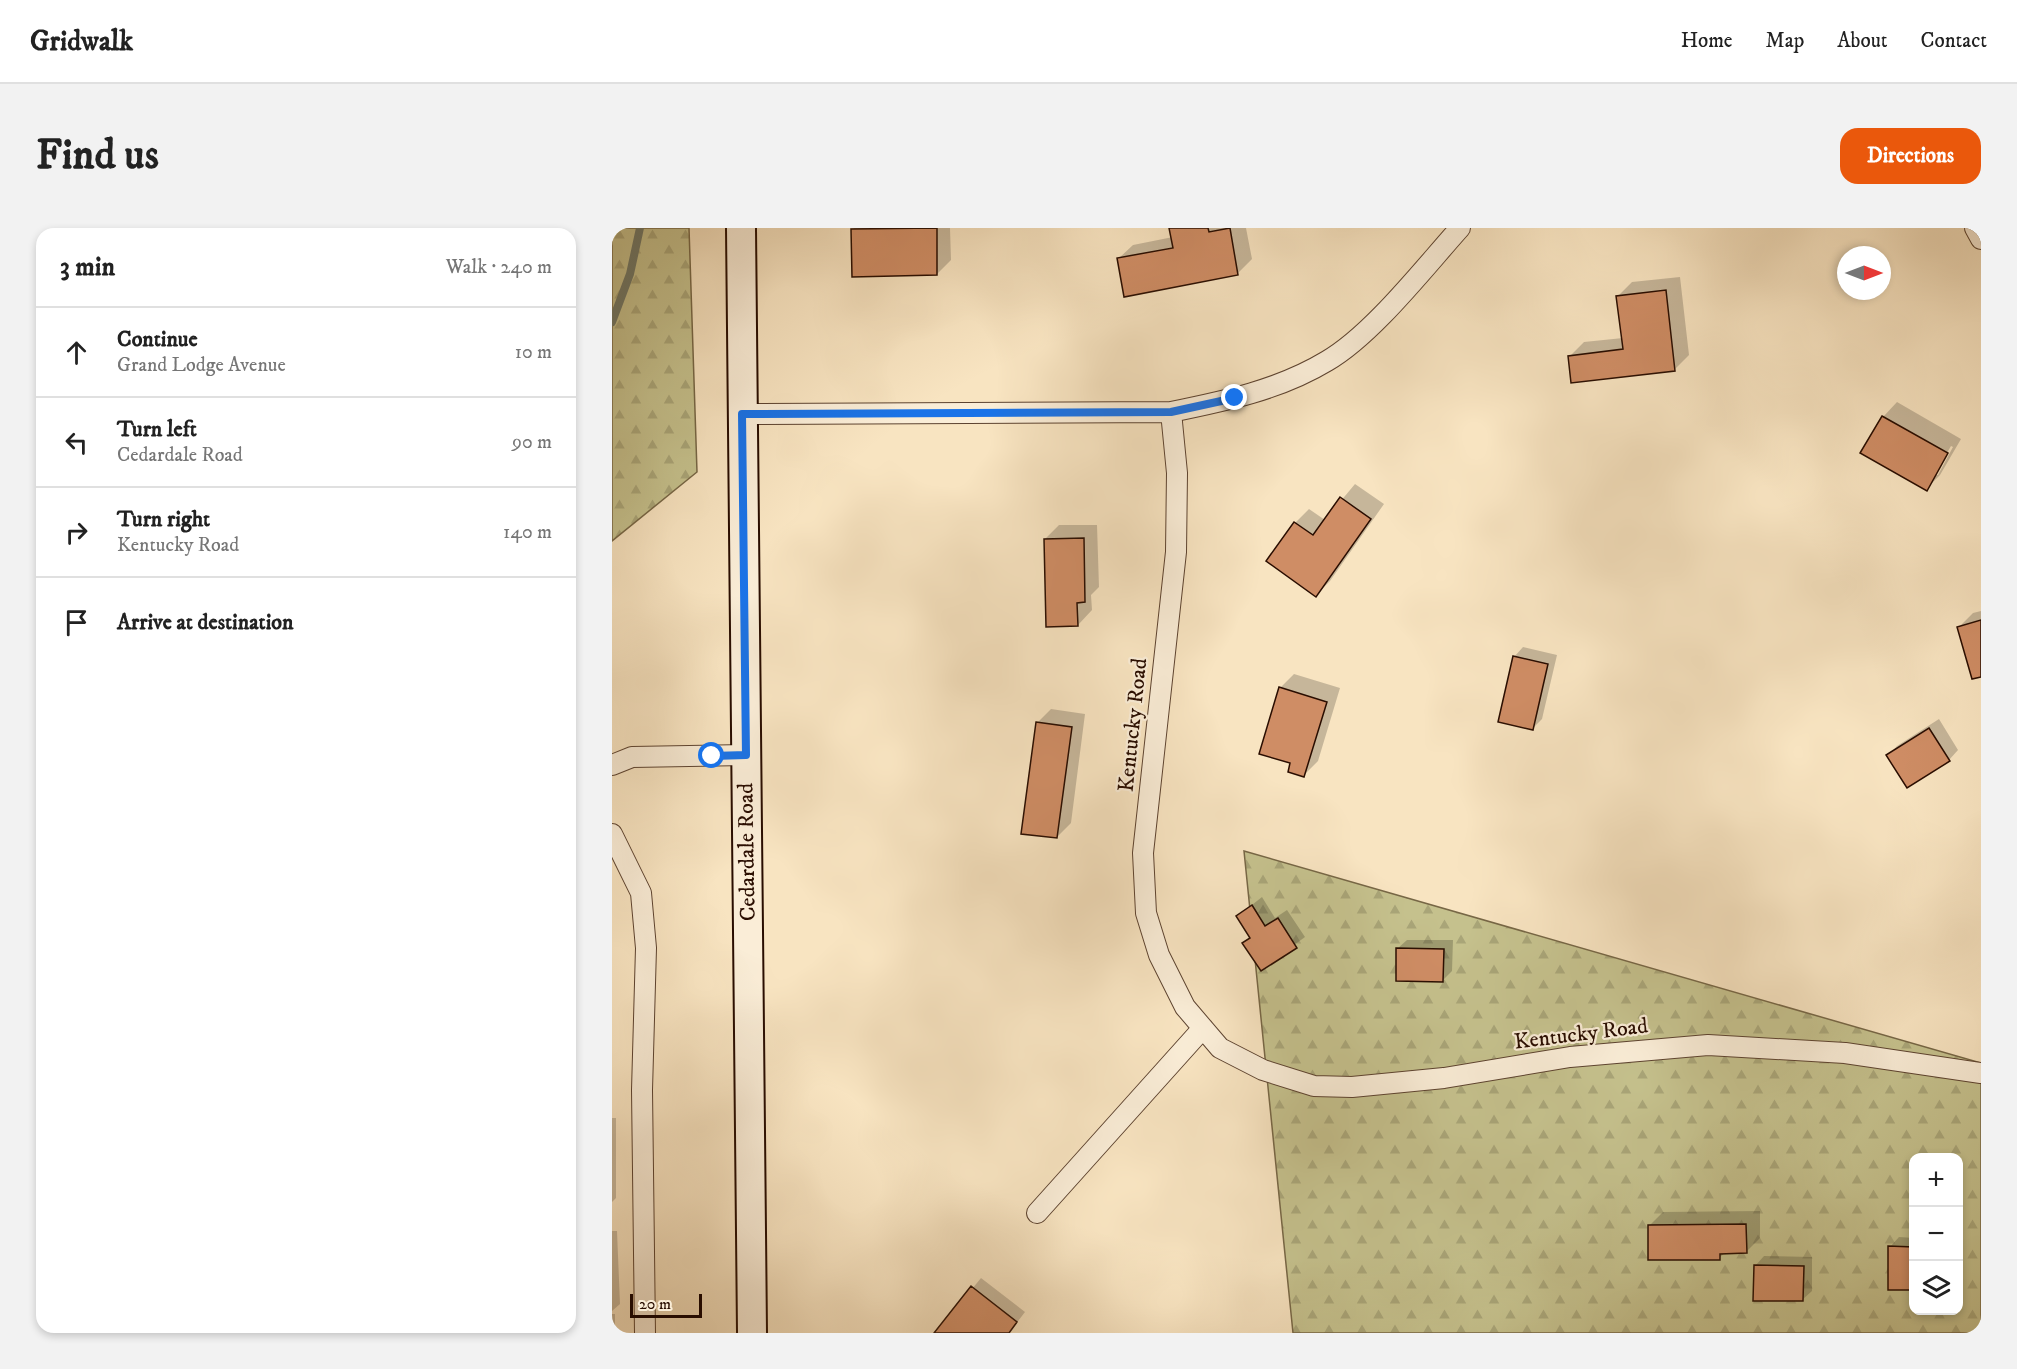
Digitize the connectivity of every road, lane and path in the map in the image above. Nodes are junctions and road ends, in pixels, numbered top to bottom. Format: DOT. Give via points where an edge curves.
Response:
graph roads {
  1 [pos="741,228"];
  2 [pos="1460,228"];
  3 [pos="1975,228"];
  4 [pos="1981,239"];
  5 [pos="1171,412"];
  6 [pos="742,414"];
  7 [pos="746,755"];
  8 [pos="612,765"];
  9 [pos="612,834"];
  10 [pos="1203,1028"];
  11 [pos="1981,1073"];
  12 [pos="1037,1213"];
  13 [pos="645,1333"];
  14 [pos="752,1333"];
  1 -- 6 [label="street, Cedardale Road"];
  2 -- 5 [label="street" via="1368,329 1329,360 1288,382"];
  3 -- 4 [label="street"];
  5 -- 6 [label="street"];
  5 -- 10 [label="street, Kentucky Road" via="1177,472 1176,552 1143,853 1146,913 1159,955 1185,1007"];
  6 -- 7 [label="street, Cedardale Road"];
  7 -- 8 [label="street" via="632,757"];
  7 -- 14 [label="street, Cedardale Road"];
  9 -- 13 [label="street" via="641,893 645,948"];
  10 -- 11 [label="street, Kentucky Road" via="1220,1048 1263,1070 1314,1086 1352,1087 1444,1078 1570,1057 1708,1045 1845,1053"];
  10 -- 12 [label="street"];
}
